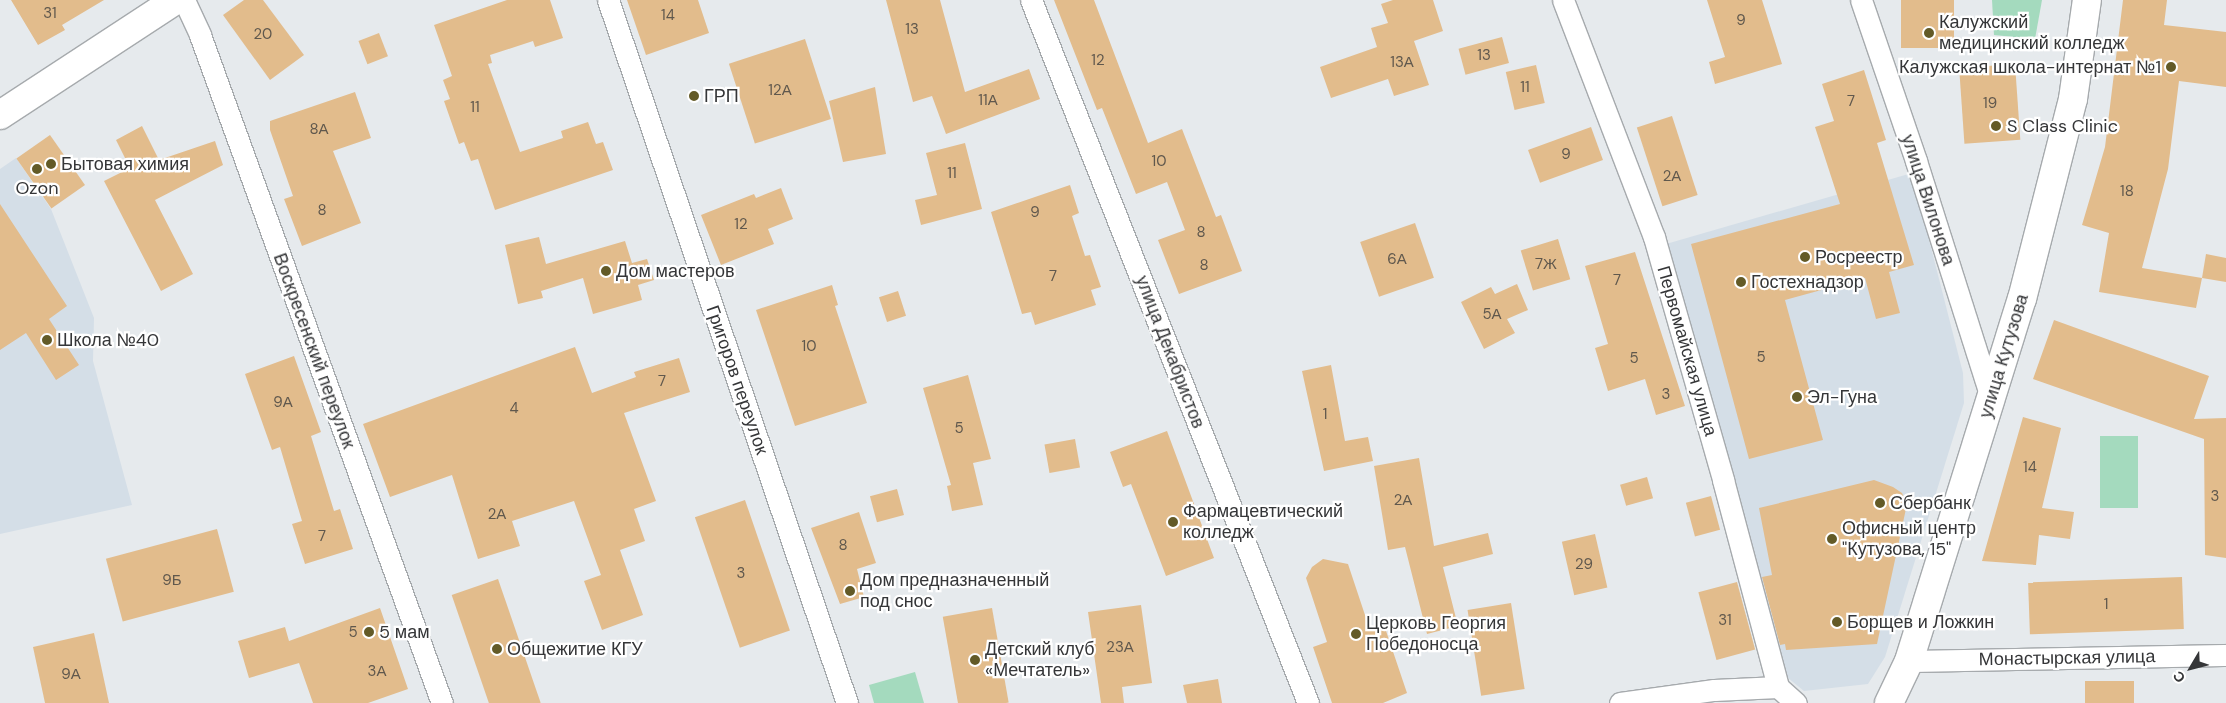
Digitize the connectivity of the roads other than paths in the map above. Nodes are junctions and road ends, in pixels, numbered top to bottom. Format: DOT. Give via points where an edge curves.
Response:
graph roads {
  1 [pos="176,0"];
  2 [pos="184,0"];
  3 [pos="608,0"];
  4 [pos="1031,0"];
  5 [pos="1563,0"];
  6 [pos="1861,0"];
  7 [pos="2087,0"];
  8 [pos="0,114"];
  9 [pos="1992,401"];
  10 [pos="2226,655"];
  11 [pos="1909,661"];
  12 [pos="1778,687"];
  13 [pos="442,703"];
  14 [pos="846,703"];
  15 [pos="1308,703"];
  16 [pos="1620,703"];
  17 [pos="1796,703"];
  18 [pos="1888,703"];
  1 -- 8 [label="main road"];
  2 -- 13 [label="street, Воскресенский переулок" via="200,35"];
  3 -- 14 [label="street, Григоров переулок"];
  4 -- 15 [label="street, улица Декабристов"];
  5 -- 12 [label="street, Первомайская улица" via="1654,237"];
  6 -- 9 [label="street, улица Вилонова"];
  7 -- 9 [label="main road, улица Кутузова" via="2073,99 2022,299"];
  9 -- 11 [label="main road, улица Кутузова"];
  10 -- 11 [label="street, Монастырская улица"];
  11 -- 18 [label="main road, улица Кутузова"];
  12 -- 16 [label="street" via="1714,690"];
  12 -- 17 [label="street"];
}
